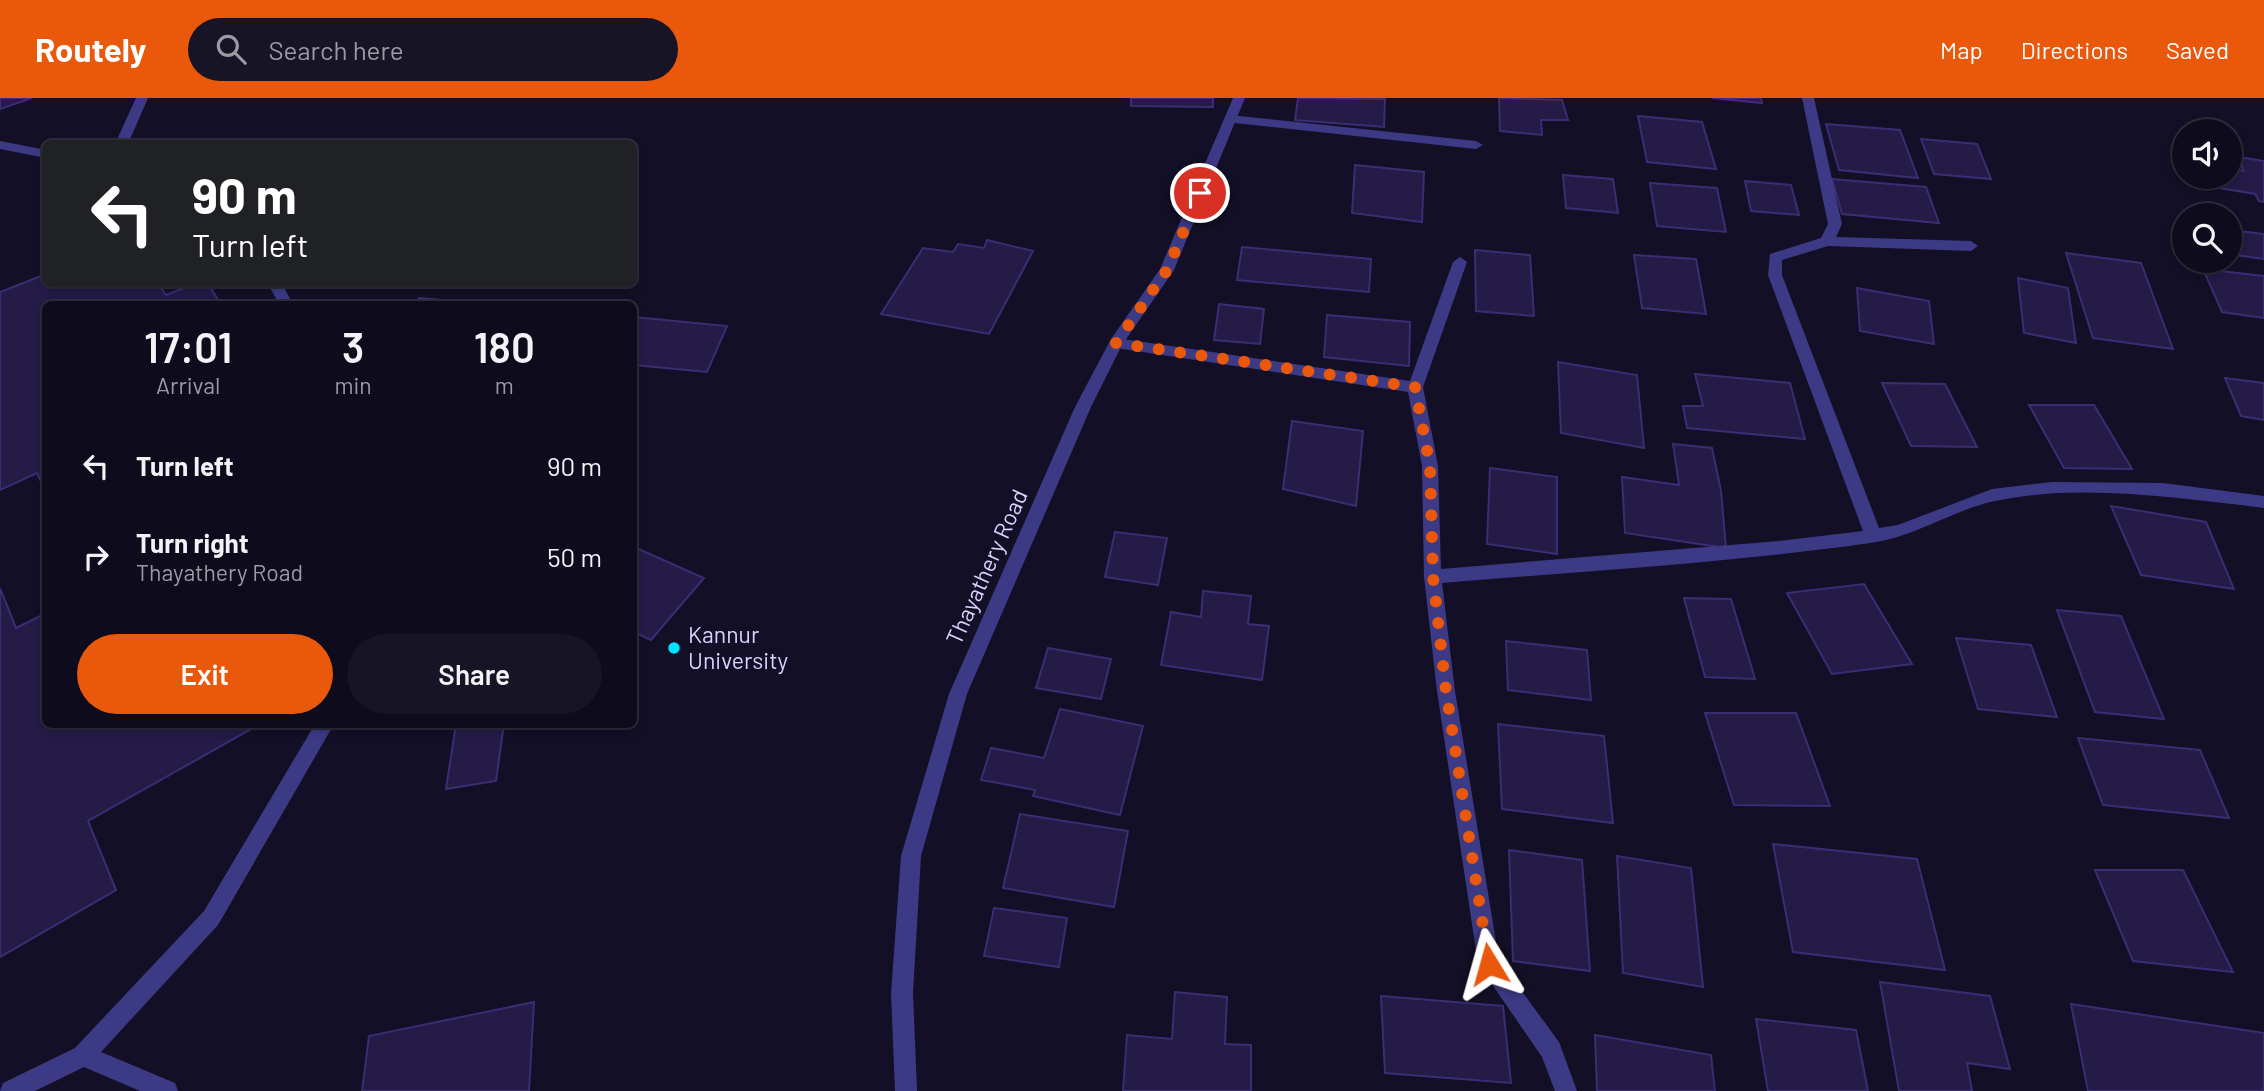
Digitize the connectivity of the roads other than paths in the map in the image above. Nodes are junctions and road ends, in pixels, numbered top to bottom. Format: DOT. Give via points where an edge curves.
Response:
graph roads {
  1 [pos="142,98"];
  2 [pos="1239,98"];
  3 [pos="1808,98"];
  4 [pos="1230,119"];
  5 [pos="123,140"];
  6 [pos="0,145"];
  7 [pos="1476,145"];
  8 [pos="42,153"];
  9 [pos="1827,241"];
  10 [pos="1970,246"];
  11 [pos="1460,262"];
  12 [pos="1116,343"];
  13 [pos="1415,387"];
  14 [pos="2264,502"];
  15 [pos="1873,536"];
  16 [pos="1433,577"];
  17 [pos="324,728"];
  18 [pos="83,1056"];
  19 [pos="11,1091"];
  20 [pos="167,1091"];
  21 [pos="906,1091"];
  22 [pos="1566,1091"];
  1 -- 5 [label="street"];
  2 -- 4 [label="street, Thayathery Road"];
  3 -- 9 [label="street" via="1835,224"];
  4 -- 7 [label="street"];
  4 -- 12 [label="street, Thayathery Road" via="1167,270"];
  6 -- 8 [label="street"];
  9 -- 10 [label="street"];
  9 -- 15 [label="street" via="1775,257 1775,275"];
  11 -- 13 [label="street"];
  12 -- 13 [label="street"];
  12 -- 21 [label="street, Thayathery Road" via="1083,407 958,694 915,843 902,993"];
  13 -- 16 [label="street" via="1430,466"];
  14 -- 15 [label="street" via="2163,489 2052,488 1992,495 1900,531"];
  15 -- 16 [label="street"];
  16 -- 22 [label="street" via="1489,964 1551,1050"];
  17 -- 18 [label="street" via="211,918"];
  18 -- 19 [label="street"];
  18 -- 20 [label="street"];
}
